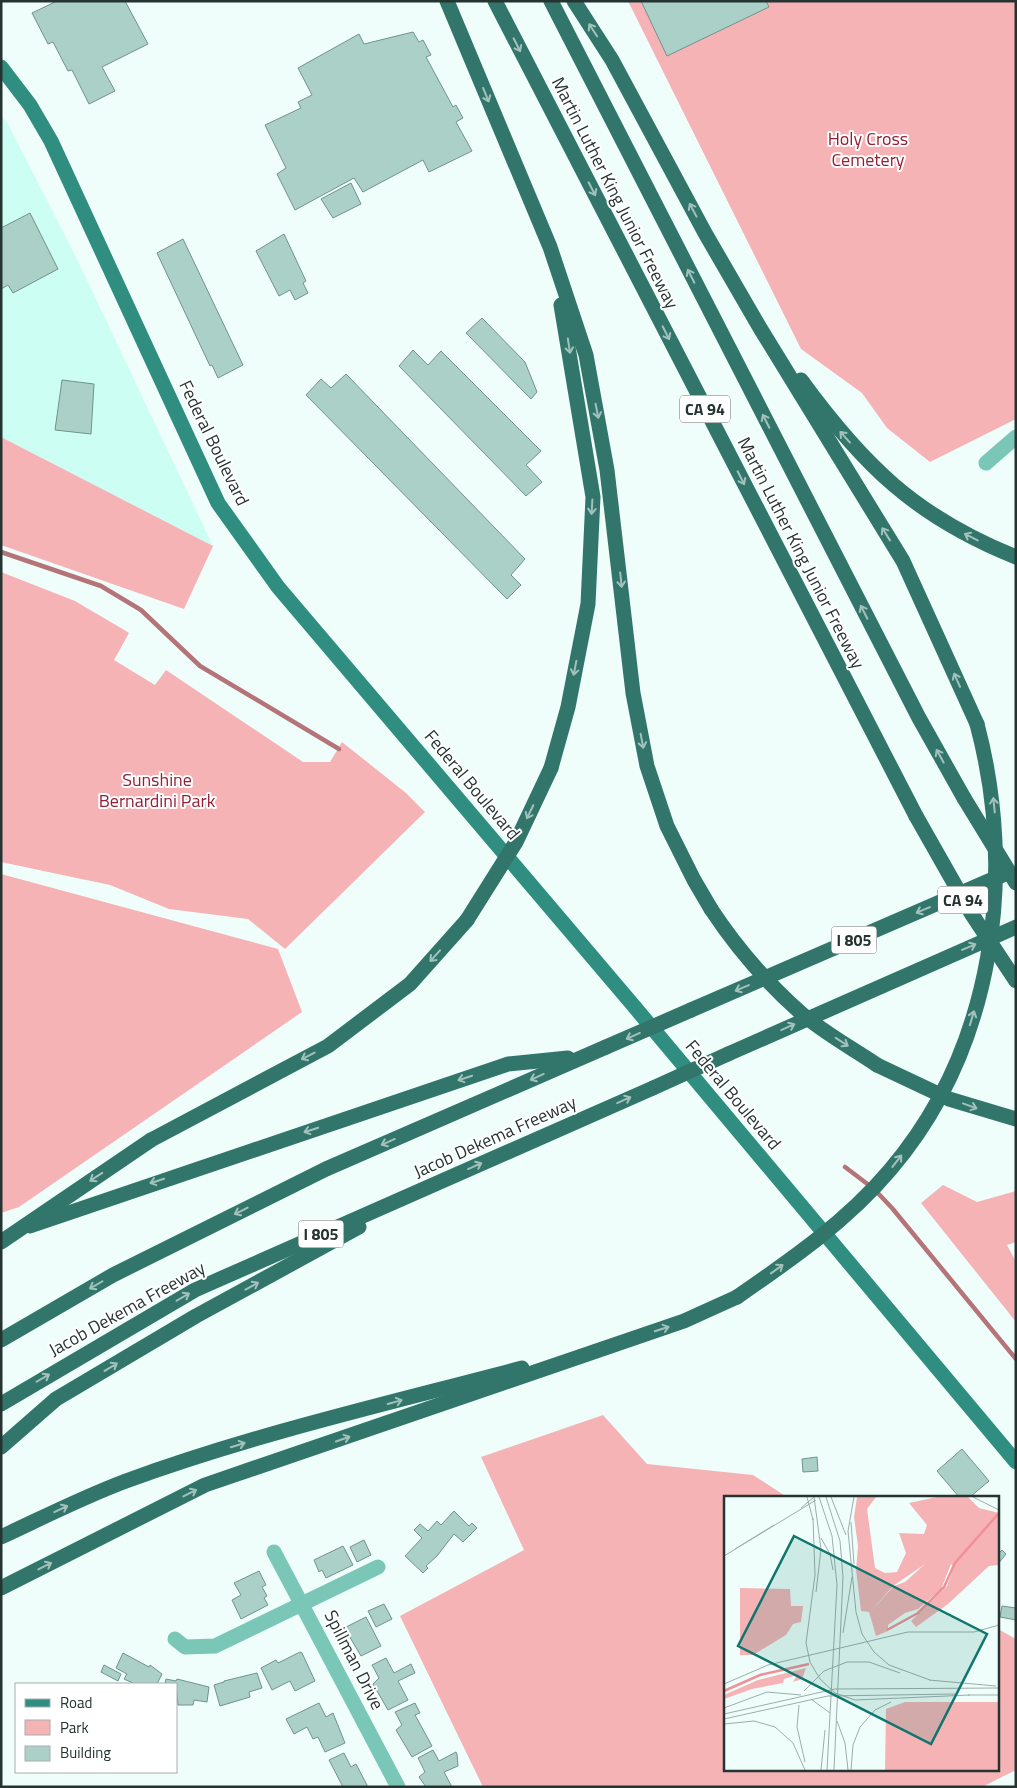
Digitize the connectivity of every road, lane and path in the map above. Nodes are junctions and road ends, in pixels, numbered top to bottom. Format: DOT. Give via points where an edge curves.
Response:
graph roads {
  1 [pos="447,1"];
  2 [pos="495,1"];
  3 [pos="551,1"];
  4 [pos="574,1"];
  5 [pos="1,67"];
  6 [pos="550,247"];
  7 [pos="734,283"];
  8 [pos="1016,437"];
  9 [pos="986,463"];
  10 [pos="1016,557"];
  11 [pos="1016,870"];
  12 [pos="1016,883"];
  13 [pos="1016,927"];
  14 [pos="1016,981"];
  15 [pos="582,1057"];
  16 [pos="1016,1119"];
  17 [pos="455,1175"];
  18 [pos="1,1236"];
  19 [pos="1,1242"];
  20 [pos="637,1337"];
  21 [pos="1,1340"];
  22 [pos="1,1404"];
  23 [pos="1,1447"];
  24 [pos="1016,1462"];
  25 [pos="1,1537"];
  26 [pos="274,1552"];
  27 [pos="378,1567"];
  28 [pos="1,1588"];
  29 [pos="304,1604"];
  30 [pos="175,1639"];
  31 [pos="398,1787"];
  1 -- 6 [label="highway, one-way"];
  2 -- 14 [label="highway, Martin Luther King Junior Freeway / CA 94, one-way, bridge" via="916,816 971,913"];
  12 -- 3 [label="highway, Martin Luther King Junior Freeway / CA 94, one-way, bridge" via="919,718"];
  7 -- 4 [label="highway, one-way" via="612,60"];
  5 -- 24 [label="main road, Federal Boulevard" via="30,105 51,141 218,503 278,587"];
  6 -- 16 [label="highway, one-way, bridge" via="586,355 597,407 634,693 648,766 667,826 694,880 747,958 802,1014 877,1065 949,1099"];
  6 -- 19 [label="highway, one-way, bridge" via="593,497 588,604 568,707 551,768 516,842 467,920 410,984 328,1046 151,1140"];
  10 -- 7 [label="highway, one-way" via="940,520 910,500 874,468 834,424"];
  20 -- 7 [label="highway, one-way, bridge" via="684,1321 737,1297 816,1239 865,1196 910,1145 956,1063 982,984 996,899 992,789 977,724 903,560 814,419"];
  8 -- 9 [label="street"];
  11 -- 15 [label="highway, Jacob Dekema Freeway / I 805, one-way, bridge"];
  17 -- 13 [label="highway, Jacob Dekema Freeway / I 805, one-way, bridge"];
  15 -- 18 [label="highway, one-way" via="508,1064"];
  15 -- 21 [label="highway, Jacob Dekema Freeway / I 805, one-way" via="326,1168 113,1275"];
  22 -- 17 [label="highway, Jacob Dekema Freeway / I 805, one-way" via="195,1290"];
  23 -- 17 [label="highway, one-way" via="64,1394 196,1316"];
  25 -- 20 [label="highway, one-way" via="126,1482 235,1446"];
  28 -- 20 [label="highway, one-way" via="205,1486"];
  26 -- 29 [label="street, Spillman Drive"];
  27 -- 29 [label="street"];
  29 -- 30 [label="street" via="215,1646 185,1647"];
  29 -- 31 [label="street, Spillman Drive"];
}
